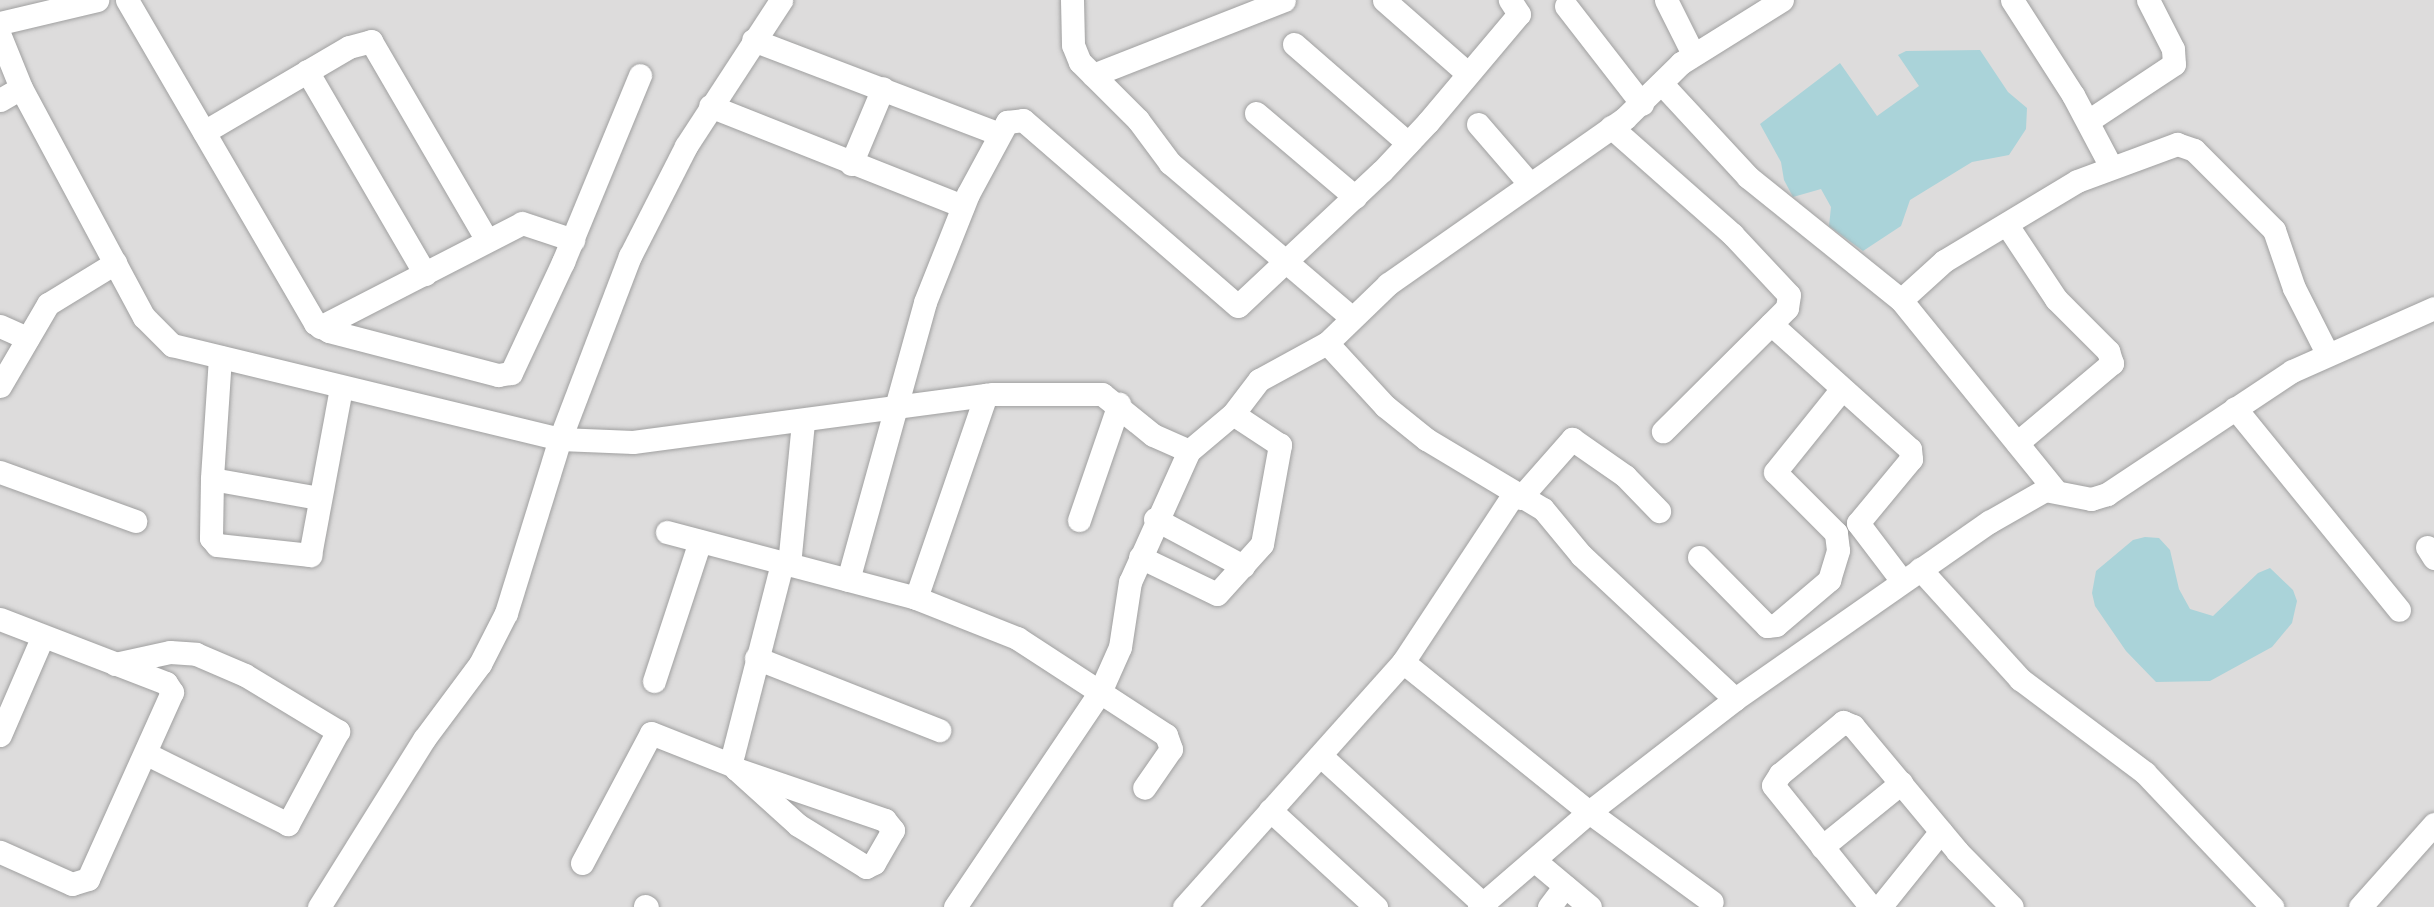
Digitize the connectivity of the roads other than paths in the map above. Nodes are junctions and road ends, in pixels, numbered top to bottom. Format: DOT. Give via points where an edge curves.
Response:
graph roads {
  1 [pos="97,0"];
  2 [pos="127,0"];
  3 [pos="781,0"];
  4 [pos="1072,0"];
  5 [pos="1284,0"];
  6 [pos="1384,0"];
  7 [pos="1510,0"];
  8 [pos="1666,0"];
  9 [pos="1782,0"];
  10 [pos="2012,0"];
  11 [pos="2148,0"];
  12 [pos="1566,6"];
  13 [pos="0,23"];
  14 [pos="0,36"];
  15 [pos="753,40"];
  16 [pos="1294,44"];
  17 [pos="1693,54"];
  18 [pos="307,71"];
  19 [pos="1467,73"];
  20 [pos="640,75"];
  21 [pos="1093,75"];
  22 [pos="1662,84"];
  23 [pos="21,88"];
  24 [pos="883,88"];
  25 [pos="0,100"];
  26 [pos="1642,104"];
  27 [pos="710,106"];
  28 [pos="1256,113"];
  29 [pos="2088,121"];
  30 [pos="1478,124"];
  31 [pos="1611,127"];
  32 [pos="204,132"];
  33 [pos="997,133"];
  34 [pos="1408,144"];
  35 [pos="851,164"];
  36 [pos="2110,165"];
  37 [pos="1529,183"];
  38 [pos="1355,197"];
  39 [pos="963,206"];
  40 [pos="2007,225"];
  41 [pos="487,240"];
  42 [pos="573,240"];
  43 [pos="114,263"];
  44 [pos="1287,263"];
  45 [pos="425,274"];
  46 [pos="1901,300"];
  47 [pos="2434,308"];
  48 [pos="1351,317"];
  49 [pos="1771,324"];
  50 [pos="0,326"];
  51 [pos="320,327"];
  52 [pos="27,338"];
  53 [pos="1327,343"];
  54 [pos="2327,353"];
  55 [pos="220,357"];
  56 [pos="0,386"];
  57 [pos="341,387"];
  58 [pos="1841,390"];
  59 [pos="986,395"];
  60 [pos="1119,404"];
  61 [pos="892,407"];
  62 [pos="2235,408"];
  63 [pos="1233,414"];
  64 [pos="803,421"];
  65 [pos="1663,431"];
  66 [pos="561,439"];
  67 [pos="2017,443"];
  68 [pos="1189,451"];
  69 [pos="0,472"];
  70 [pos="212,479"];
  71 [pos="2054,489"];
  72 [pos="1517,497"];
  73 [pos="319,498"];
  74 [pos="1659,511"];
  75 [pos="1155,519"];
  76 [pos="1079,520"];
  77 [pos="135,522"];
  78 [pos="667,532"];
  79 [pos="700,541"];
  80 [pos="1140,557"];
  81 [pos="1699,557"];
  82 [pos="785,564"];
  83 [pos="1243,566"];
  84 [pos="1911,575"];
  85 [pos="848,580"];
  86 [pos="916,598"];
  87 [pos="2399,610"];
  88 [pos="0,619"];
  89 [pos="42,638"];
  90 [pos="756,658"];
  91 [pos="1403,662"];
  92 [pos="114,664"];
  93 [pos="654,681"];
  94 [pos="1100,692"];
  95 [pos="1735,699"];
  96 [pos="939,730"];
  97 [pos="0,735"];
  98 [pos="147,754"];
  99 [pos="1321,756"];
  100 [pos="734,767"];
  101 [pos="1901,783"];
  102 [pos="1144,788"];
  103 [pos="1270,810"];
  104 [pos="1590,812"];
  105 [pos="2434,824"];
  106 [pos="1941,831"];
  107 [pos="1822,848"];
  108 [pos="1,856"];
  109 [pos="1534,860"];
  110 [pos="582,863"];
  111 [pos="1565,886"];
  112 [pos="1712,902"];
  113 [pos="1481,905"];
  114 [pos="318,907"];
  115 [pos="955,907"];
  116 [pos="1184,907"];
  117 [pos="1376,907"];
  118 [pos="1549,907"];
  119 [pos="1590,907"];
  120 [pos="1871,907"];
  121 [pos="1880,907"];
  122 [pos="2012,907"];
  123 [pos="2272,907"];
  124 [pos="2360,907"];
  1 -- 13 [label="street"];
  2 -- 32 [label="street"];
  3 -- 15 [label="street"];
  4 -- 21 [label="street" via="1074,52"];
  5 -- 21 [label="street"];
  6 -- 19 [label="street"];
  7 -- 19 [label="street" via="1519,14"];
  8 -- 17 [label="street"];
  9 -- 17 [label="street"];
  10 -- 29 [label="street"];
  11 -- 29 [label="street" via="2173,49 2174,64"];
  12 -- 26 [label="street"];
  14 -- 23 [label="street"];
  15 -- 24 [label="street"];
  15 -- 27 [label="street"];
  16 -- 34 [label="street"];
  17 -- 22 [label="street"];
  18 -- 32 [label="street"];
  18 -- 41 [label="street" via="349,47 371,41"];
  18 -- 45 [label="street"];
  19 -- 34 [label="street"];
  20 -- 42 [label="street"];
  21 -- 44 [label="street" via="1138,120 1170,163"];
  22 -- 26 [label="street"];
  22 -- 46 [label="street" via="1748,177"];
  23 -- 25 [label="street"];
  23 -- 43 [label="street"];
  24 -- 33 [label="street"];
  24 -- 35 [label="street"];
  26 -- 31 [label="street"];
  27 -- 35 [label="street"];
  27 -- 66 [label="street" via="630,256"];
  28 -- 38 [label="street"];
  29 -- 36 [label="street"];
  30 -- 37 [label="street"];
  31 -- 37 [label="street"];
  31 -- 49 [label="street" via="1784,286 1790,302"];
  32 -- 51 [label="street"];
  33 -- 39 [label="street"];
  33 -- 44 [label="street" via="1012,118 1023,120 1232,305 1238,306"];
  34 -- 38 [label="street"];
  35 -- 39 [label="street"];
  36 -- 40 [label="street"];
  36 -- 54 [label="street" via="2170,144 2194,150 2274,230 2294,288"];
  37 -- 48 [label="street" via="1388,284"];
  38 -- 44 [label="street"];
  39 -- 61 [label="street" via="925,302"];
  40 -- 46 [label="street" via="1944,261"];
  40 -- 67 [label="street" via="2056,299 2108,351 2112,363"];
  41 -- 42 [label="street" via="522,223"];
  41 -- 45 [label="street"];
  42 -- 51 [label="street" via="506,375"];
  43 -- 52 [label="street" via="54,299"];
  43 -- 55 [label="street" via="144,317 163,340"];
  44 -- 48 [label="street"];
  45 -- 51 [label="street"];
  46 -- 67 [label="street"];
  47 -- 54 [label="street"];
  48 -- 53 [label="street"];
  49 -- 58 [label="street"];
  49 -- 65 [label="street"];
  50 -- 52 [label="street"];
  52 -- 56 [label="street"];
  53 -- 63 [label="street" via="1259,380"];
  53 -- 72 [label="street" via="1385,406 1426,439"];
  54 -- 62 [label="street"];
  55 -- 57 [label="street"];
  55 -- 70 [label="street"];
  57 -- 66 [label="street"];
  57 -- 73 [label="street"];
  58 -- 81 [label="street" via="1774,471 1836,534 1838,550 1829,580 1776,625 1766,626"];
  58 -- 84 [label="street" via="1910,449 1911,459 1858,523"];
  59 -- 60 [label="street" via="1102,394"];
  59 -- 61 [label="street"];
  59 -- 86 [label="street"];
  60 -- 68 [label="street" via="1153,435"];
  60 -- 76 [label="street"];
  61 -- 64 [label="street"];
  61 -- 85 [label="street"];
  62 -- 71 [label="street" via="2106,495 2091,499"];
  62 -- 87 [label="street"];
  63 -- 68 [label="street"];
  63 -- 83 [label="street" via="1280,447 1264,540"];
  64 -- 66 [label="street" via="633,442"];
  64 -- 82 [label="street"];
  66 -- 114 [label="street" via="506,613 485,654 417,750"];
  67 -- 71 [label="street"];
  68 -- 75 [label="street"];
  69 -- 77 [label="street"];
  70 -- 73 [label="street"];
  70 -- 73 [label="street" via="211,538 217,545 310,555"];
  71 -- 84 [label="street" via="2009,510"];
  72 -- 74 [label="street" via="1572,439 1625,476"];
  72 -- 91 [label="street"];
  72 -- 95 [label="street" via="1556,521 1581,555"];
  75 -- 80 [label="street"];
  75 -- 83 [label="street"];
  78 -- 79 [label="street"];
  79 -- 82 [label="street"];
  79 -- 93 [label="street"];
  80 -- 83 [label="street" via="1214,593"];
  80 -- 94 [label="street" via="1130,582 1121,647"];
  82 -- 85 [label="street"];
  82 -- 90 [label="street"];
  84 -- 95 [label="street"];
  84 -- 123 [label="street" via="2020,678 2145,773"];
  85 -- 86 [label="street"];
  86 -- 94 [label="street" via="1006,632"];
  88 -- 89 [label="street"];
  89 -- 92 [label="street"];
  89 -- 97 [label="street"];
  90 -- 96 [label="street"];
  90 -- 100 [label="street"];
  91 -- 99 [label="street"];
  91 -- 104 [label="street"];
  92 -- 98 [label="street" via="171,686 171,698"];
  92 -- 98 [label="street" via="170,652 196,654 245,675 338,731 288,824"];
  94 -- 102 [label="street" via="1170,741 1171,749"];
  94 -- 115 [label="street"];
  95 -- 104 [label="street"];
  98 -- 108 [label="street" via="84,883 72,884"];
  99 -- 103 [label="street"];
  99 -- 113 [label="street"];
  100 -- 100 [label="street" via="885,820 893,830 874,863 866,867 798,825"];
  100 -- 110 [label="street" via="651,733"];
  101 -- 106 [label="street"];
  101 -- 107 [label="street"];
  101 -- 107 [label="street" via="1849,722 1838,725 1773,785"];
  103 -- 116 [label="street"];
  103 -- 117 [label="street"];
  104 -- 109 [label="street"];
  104 -- 112 [label="street"];
  105 -- 124 [label="street"];
  106 -- 121 [label="street"];
  106 -- 122 [label="street"];
  107 -- 120 [label="street"];
  109 -- 111 [label="street"];
  109 -- 113 [label="street"];
  111 -- 118 [label="street"];
  111 -- 119 [label="street"];
}
